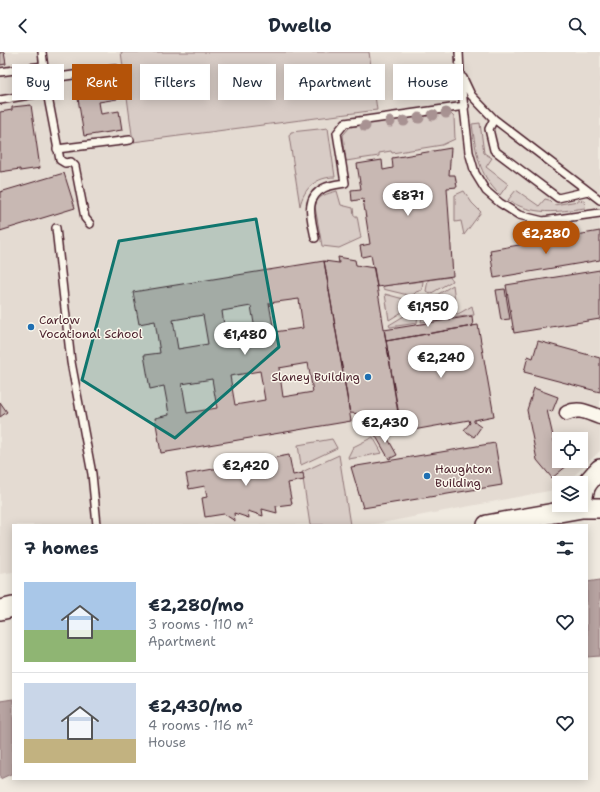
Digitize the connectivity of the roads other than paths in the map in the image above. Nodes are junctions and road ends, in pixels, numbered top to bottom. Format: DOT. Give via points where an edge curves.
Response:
graph roads {
  1 [pos="42,52"];
  2 [pos="459,52"];
  3 [pos="44,64"];
  4 [pos="460,64"];
  5 [pos="12,70"];
  6 [pos="0,72"];
  7 [pos="463,79"];
  8 [pos="12,98"];
  9 [pos="463,98"];
  10 [pos="0,100"];
  11 [pos="48,100"];
  12 [pos="464,106"];
  13 [pos="494,119"];
  14 [pos="130,140"];
  15 [pos="57,149"];
  16 [pos="588,191"];
  17 [pos="600,200"];
  18 [pos="600,212"];
  19 [pos="90,224"];
  20 [pos="56,228"];
  21 [pos="315,238"];
  22 [pos="567,413"];
  23 [pos="600,417"];
  24 [pos="600,469"];
  25 [pos="591,508"];
  26 [pos="514,523"];
  27 [pos="97,524"];
  28 [pos="500,524"];
  29 [pos="12,607"];
  30 [pos="0,610"];
  1 -- 3 [label="lane"];
  2 -- 4 [label="lane"];
  5 -- 6 [label="lane"];
  7 -- 13 [label="lane" via="471,95"];
  8 -- 10 [label="lane"];
  9 -- 12 [label="lane"];
  11 -- 15 [label="lane"];
  12 -- 18 [label="lane" via="469,152 475,173 486,191 500,203 520,215 543,220"];
  12 -- 21 [label="lane" via="345,124 337,134 346,183 324,188 314,195 310,205"];
  13 -- 16 [label="lane"];
  13 -- 16 [label="lane" via="489,129 494,150 558,198"];
  14 -- 15 [label="lane"];
  15 -- 19 [label="lane" via="60,160 65,163 71,162 75,166 84,218"];
  16 -- 17 [label="lane"];
  20 -- 27 [label="lane" via="70,355 92,474"];
  22 -- 23 [label="street" via="575,410 584,411"];
  24 -- 25 [label="main road" via="582,492"];
  25 -- 26 [label="main road"];
  26 -- 28 [label="main road"];
  29 -- 30 [label="main road"];
}
